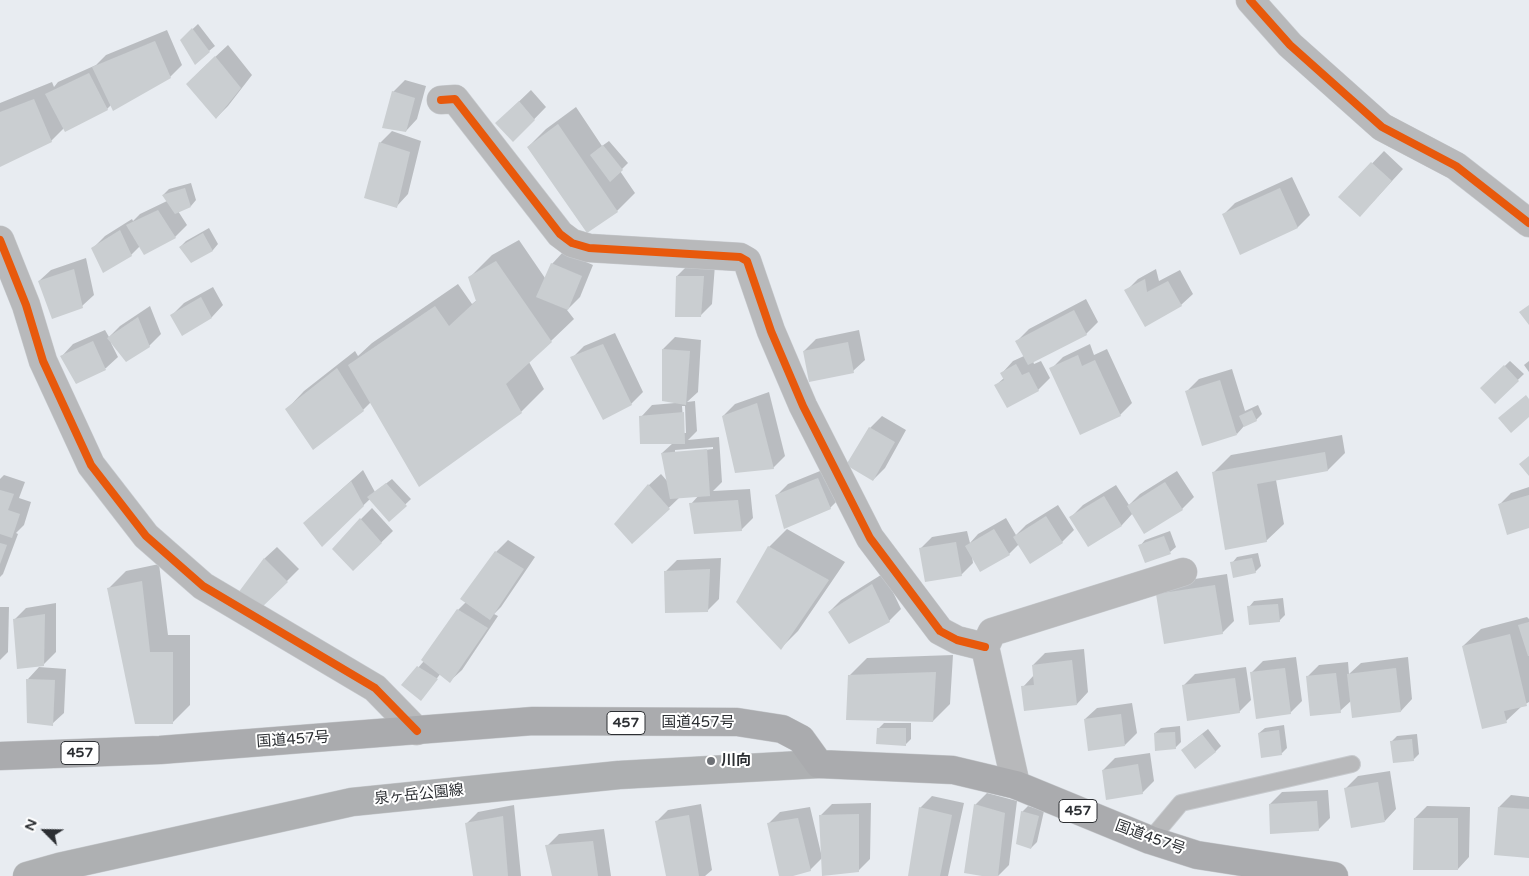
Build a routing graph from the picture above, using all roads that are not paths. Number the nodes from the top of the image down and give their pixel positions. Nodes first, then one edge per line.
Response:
1 (1250, 0) edge
2 (441, 100) dead end
3 (1529, 222) edge
4 (0, 240) edge
5 (1183, 572) dead end
6 (985, 647) junction
7 (417, 731) junction
8 (0, 756) edge
9 (819, 764) junction
10 (1352, 764) dead end
11 (1016, 785) junction
12 (1150, 840) junction
13 (27, 876) edge
14 (1334, 876) edge

1 - 3 street
2 - 6 street
4 - 7 street
5 - 6 street
6 - 11 street
7 - 8 highway, 国道457号 / 457
7 - 9 highway, 国道457号 / 457
9 - 11 highway, 国道457号 / 457
9 - 13 main road, 泉ヶ岳公園線
10 - 12 lane
11 - 12 highway, 国道457号 / 457
12 - 14 highway, 国道457号 / 457

